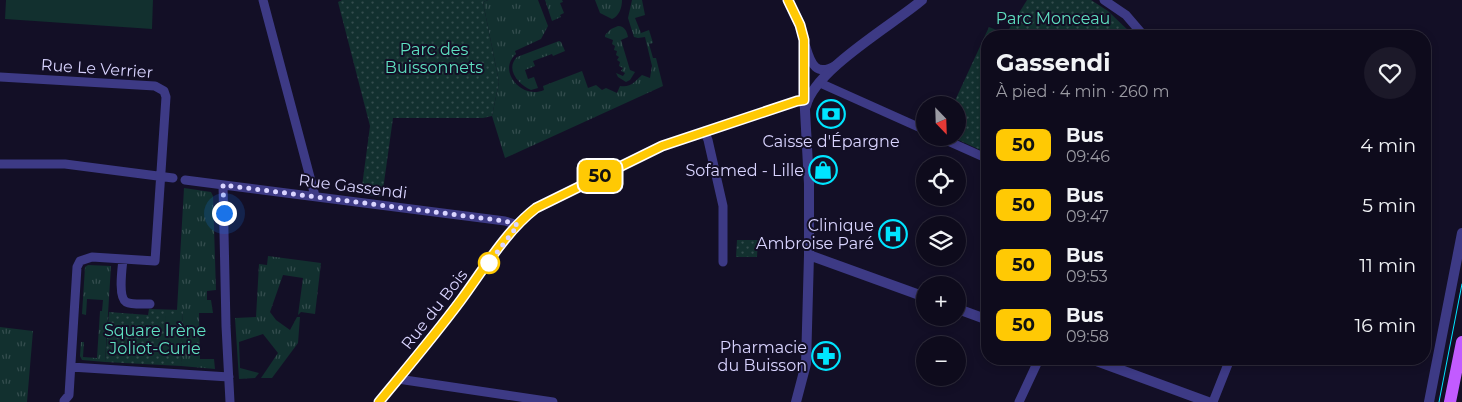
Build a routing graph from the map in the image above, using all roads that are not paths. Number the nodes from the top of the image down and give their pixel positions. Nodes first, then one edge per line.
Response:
1 (263, 0) edge
2 (788, 0) edge
3 (922, 0) edge
4 (1104, 0) edge
5 (1139, 30) edge
6 (805, 45) junction
7 (842, 60) junction
8 (0, 77) edge
9 (820, 83) junction
10 (806, 103) junction
11 (916, 126) edge
12 (704, 131) junction
13 (960, 146) edge
14 (981, 155) edge
15 (0, 164) edge
16 (161, 176) junction
17 (173, 178) dead end
18 (185, 180) dead end
19 (223, 185) junction
20 (315, 196) junction
21 (518, 225) junction
22 (1462, 233) edge
23 (809, 254) junction
24 (123, 259) junction
25 (723, 262) dead end
26 (916, 294) edge
27 (150, 304) dead end
28 (966, 312) edge
29 (981, 317) edge
30 (1462, 342) edge
31 (1036, 365) edge
32 (1107, 365) edge
33 (1228, 365) edge
34 (71, 367) junction
35 (229, 377) junction
36 (1462, 377) edge
37 (398, 379) junction
38 (64, 401) edge
39 (230, 402) edge
40 (379, 402) edge
41 (553, 402) edge
42 (796, 402) edge
43 (1019, 402) edge
44 (1208, 402) edge
45 (1213, 402) edge
46 (1429, 402) edge
47 (1450, 402) edge
48 (1457, 402) edge

1 - 20 street
2 - 6 street
3 - 7 street
4 - 5 street
6 - 7 street
6 - 10 street
7 - 9 street
8 - 16 street, Rue Le Verrier
9 - 10 street
9 - 11 street
10 - 12 street, Rue du Bois
10 - 23 street
12 - 21 street, Rue du Bois
12 - 25 street
13 - 14 street
15 - 16 street
16 - 17 street
16 - 24 street
18 - 19 street, Rue Gassendi
19 - 20 street, Rue Gassendi
19 - 35 street
20 - 21 street, Rue Gassendi
21 - 37 street, Rue du Bois
22 - 46 street
23 - 26 street
23 - 42 street
24 - 27 street
24 - 34 street
28 - 29 street
30 - 47 main road
31 - 43 street
32 - 44 street
33 - 45 street
34 - 35 street
34 - 38 street
35 - 39 street
36 - 48 main road
37 - 40 street, Rue du Bois
37 - 41 street

